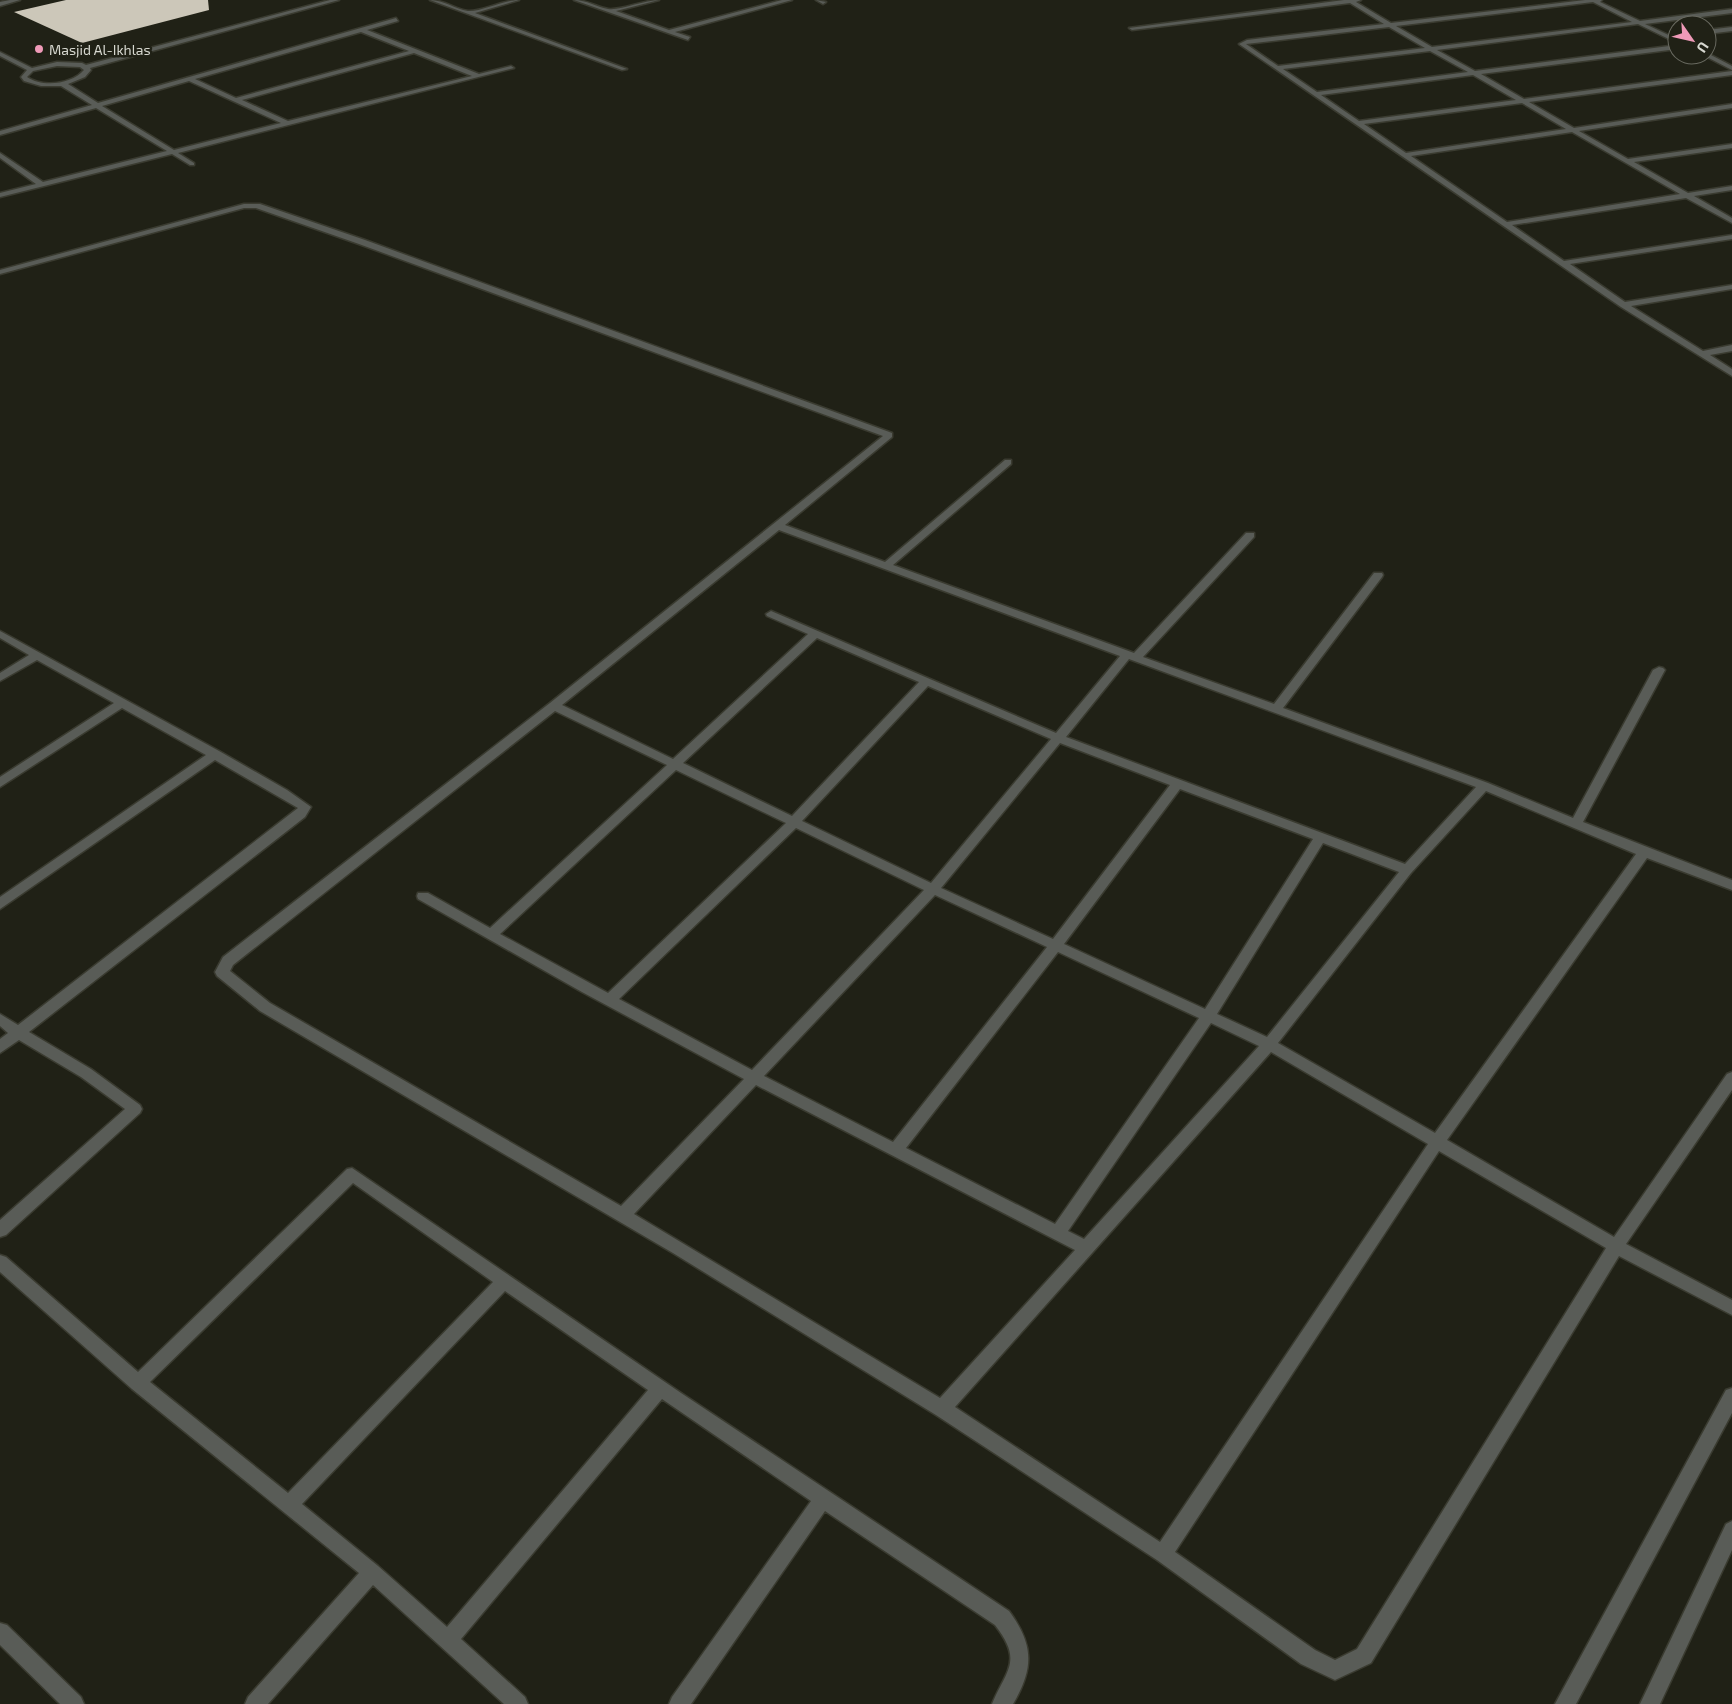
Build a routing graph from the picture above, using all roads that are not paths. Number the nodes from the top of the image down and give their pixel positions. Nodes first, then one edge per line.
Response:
1 (17, 0) edge
2 (336, 0) edge
3 (433, 0) edge
4 (516, 0) edge
5 (577, 0) edge
6 (656, 0) edge
7 (789, 0) edge
8 (1361, 0) edge
9 (1592, 0) edge
10 (1599, 0) edge
11 (1351, 1) edge
12 (0, 4) edge
13 (610, 11) junction
14 (1732, 11) edge
15 (469, 14) junction
16 (396, 20) dead end
17 (1638, 22) junction
18 (1389, 25) junction
19 (1132, 28) dead end
20 (1732, 29) edge
21 (361, 30) junction
22 (670, 31) junction
23 (1717, 31) edge
24 (1667, 36) edge
25 (688, 38) dead end
26 (1429, 48) junction
27 (1667, 48) edge
28 (415, 51) junction
29 (0, 54) edge
30 (1717, 60) edge
31 (86, 67) junction
32 (511, 68) dead end
33 (1276, 68) junction
34 (1732, 68) edge
35 (624, 69) dead end
36 (31, 70) junction
37 (1732, 73) edge
38 (1474, 74) junction
39 (478, 76) junction
40 (190, 80) junction
41 (61, 83) junction
42 (1316, 94) junction
43 (236, 100) junction
44 (1521, 101) junction
45 (97, 106) junction
46 (1732, 106) edge
47 (1359, 123) junction
48 (288, 124) junction
49 (1574, 130) junction
50 (0, 133) edge
51 (1732, 146) edge
52 (173, 152) junction
53 (0, 155) edge
54 (1405, 155) junction
55 (1626, 161) junction
56 (192, 164) dead end
57 (42, 185) junction
58 (1732, 188) edge
59 (0, 195) edge
60 (1686, 195) junction
61 (1732, 221) edge
62 (1506, 224) junction
63 (1732, 236) edge
64 (1564, 263) junction
65 (0, 272) edge
66 (1732, 287) edge
67 (1624, 305) junction
68 (1732, 348) edge
69 (1703, 354) junction
70 (1732, 373) edge
71 (1008, 462) dead end
72 (778, 526) junction
73 (1250, 535) dead end
74 (887, 565) junction
75 (1378, 575) dead end
76 (771, 614) dead end
77 (816, 633) junction
78 (0, 634) edge
79 (37, 655) junction
80 (1132, 656) junction
81 (1659, 670) dead end
82 (0, 678) edge
83 (927, 681) junction
84 (123, 702) junction
85 (554, 706) junction
86 (1276, 709) junction
87 (1058, 738) junction
88 (214, 754) junction
89 (676, 765) junction
90 (0, 783) edge
91 (1178, 783) junction
92 (1484, 786) junction
93 (794, 822) junction
94 (1576, 824) junction
95 (1321, 837) junction
96 (1644, 852) junction
97 (1407, 870) junction
98 (1732, 885) edge
99 (933, 888) junction
100 (423, 896) dead end
101 (0, 904) edge
102 (491, 935) junction
103 (1056, 946) junction
104 (610, 1000) junction
105 (1208, 1016) junction
106 (0, 1020) edge
107 (19, 1033) junction
108 (1269, 1044) junction
109 (0, 1047) edge
110 (754, 1078) junction
111 (1732, 1078) edge
112 (1437, 1142) junction
113 (896, 1150) junction
114 (623, 1215) junction
115 (0, 1230) edge
116 (1058, 1233) junction
117 (1616, 1246) junction
118 (1087, 1248) junction
119 (0, 1262) edge
120 (503, 1282) junction
121 (1732, 1308) edge
122 (138, 1383) junction
123 (661, 1388) junction
124 (1732, 1396) edge
125 (942, 1409) junction
126 (823, 1499) junction
127 (289, 1505) junction
128 (1732, 1530) edge
129 (1163, 1554) junction
130 (372, 1572) junction
131 (0, 1632) edge
132 (448, 1640) junction
133 (74, 1704) edge
134 (255, 1704) edge
135 (518, 1704) edge
136 (680, 1704) edge
137 (1002, 1704) edge
138 (1565, 1704) edge
139 (1650, 1704) edge

1 - 12 street
2 - 31 street
3 - 15 street
4 - 15 street
5 - 13 street
6 - 13 street
7 - 22 street
8 - 11 street
9 - 10 street
9 - 17 street
9 - 18 street
11 - 18 street
11 - 19 street
13 - 22 street
14 - 17 street
15 - 35 street
16 - 21 street
17 - 24 street
17 - 26 street
18 - 26 street
18 - 33 street
20 - 23 street
21 - 28 street
21 - 40 street
22 - 25 street
26 - 33 street
26 - 38 street
27 - 38 street
28 - 39 street
28 - 43 street
29 - 36 street
30 - 34 street
31 - 36 street
31 - 41 street
32 - 39 street
33 - 42 street
36 - 41 street
37 - 44 street
38 - 42 street
38 - 44 street
39 - 48 street
40 - 43 street
40 - 45 street
41 - 45 street
42 - 47 street
43 - 48 street
44 - 47 street
44 - 49 street
45 - 50 street
45 - 52 street
46 - 49 street
47 - 54 street
48 - 52 street
49 - 54 street
49 - 55 street
51 - 55 street
52 - 56 street
52 - 57 street
53 - 57 street
54 - 62 street
55 - 60 street
57 - 59 street
58 - 60 street
60 - 61 street
60 - 62 street
62 - 64 street
63 - 64 street
64 - 67 street
65 - 72 street
66 - 67 street
67 - 69 street
68 - 69 street
69 - 70 street
71 - 74 street
72 - 74 street
72 - 85 street
73 - 80 street
74 - 80 street
75 - 86 street
76 - 77 street
77 - 83 street
77 - 89 street
78 - 79 street
79 - 82 street
79 - 84 street
80 - 86 street
80 - 87 street
81 - 94 street
83 - 87 street
83 - 93 street
84 - 88 street
84 - 90 street
85 - 89 street
85 - 114 street
86 - 92 street
87 - 91 street
87 - 99 street
88 - 101 street
88 - 107 street
89 - 93 street
89 - 102 street
91 - 95 street
91 - 103 street
92 - 94 street
92 - 97 street
93 - 99 street
93 - 104 street
94 - 96 street
95 - 97 street
95 - 105 street
96 - 98 street
96 - 112 street
97 - 108 street
99 - 103 street
99 - 110 street
100 - 102 street
102 - 104 street
103 - 105 street
103 - 113 street
104 - 110 street
105 - 108 street
105 - 116 street
106 - 107 street
107 - 109 street
107 - 115 street
108 - 112 street
108 - 118 street
110 - 113 street
110 - 114 street
111 - 117 street
112 - 117 street
112 - 129 street
113 - 116 street
114 - 125 street
116 - 118 street
117 - 121 street
117 - 129 street
118 - 125 street
119 - 122 street
120 - 122 street
120 - 123 street
120 - 127 street
122 - 127 street
123 - 126 street
123 - 132 street
124 - 138 street
125 - 129 street
126 - 136 street
126 - 137 street
127 - 130 street
128 - 139 street
130 - 132 street
130 - 134 street
131 - 133 street
132 - 135 street

